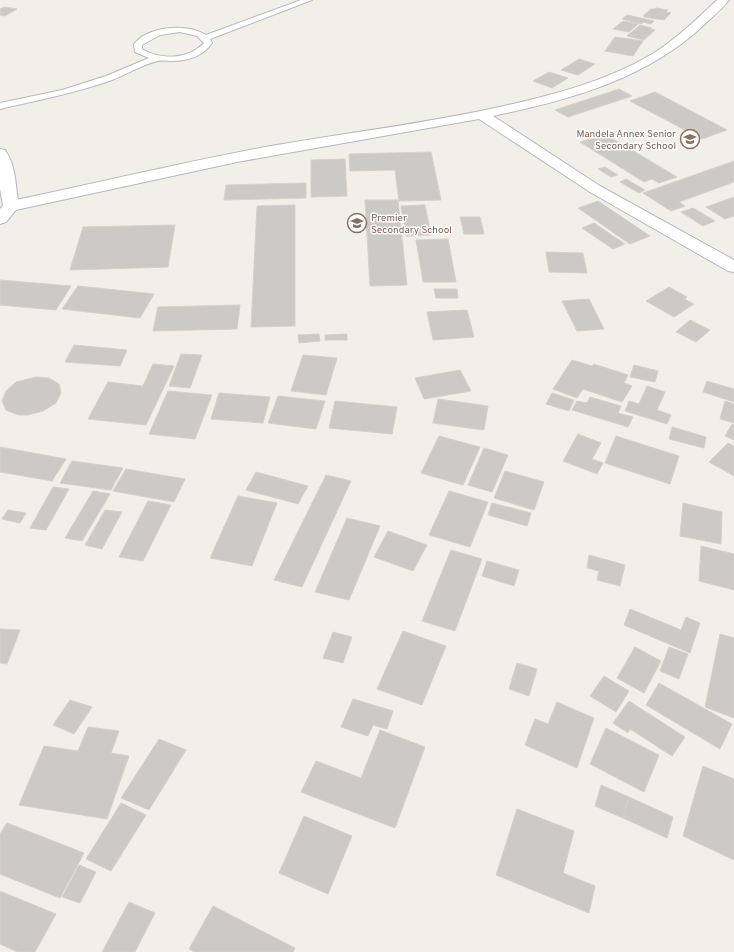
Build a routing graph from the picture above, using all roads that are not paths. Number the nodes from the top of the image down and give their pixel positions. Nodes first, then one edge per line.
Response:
1 (308, 0) edge
2 (723, 0) edge
3 (206, 38) junction
4 (157, 58) junction
5 (0, 106) edge
6 (482, 115) junction
7 (0, 153) edge
8 (11, 206) junction
9 (0, 219) edge
10 (734, 267) edge

1 - 3 lane
2 - 6 street
3 - 4 lane
3 - 4 lane
4 - 5 lane
6 - 8 street
6 - 10 street
7 - 8 street
8 - 9 street

